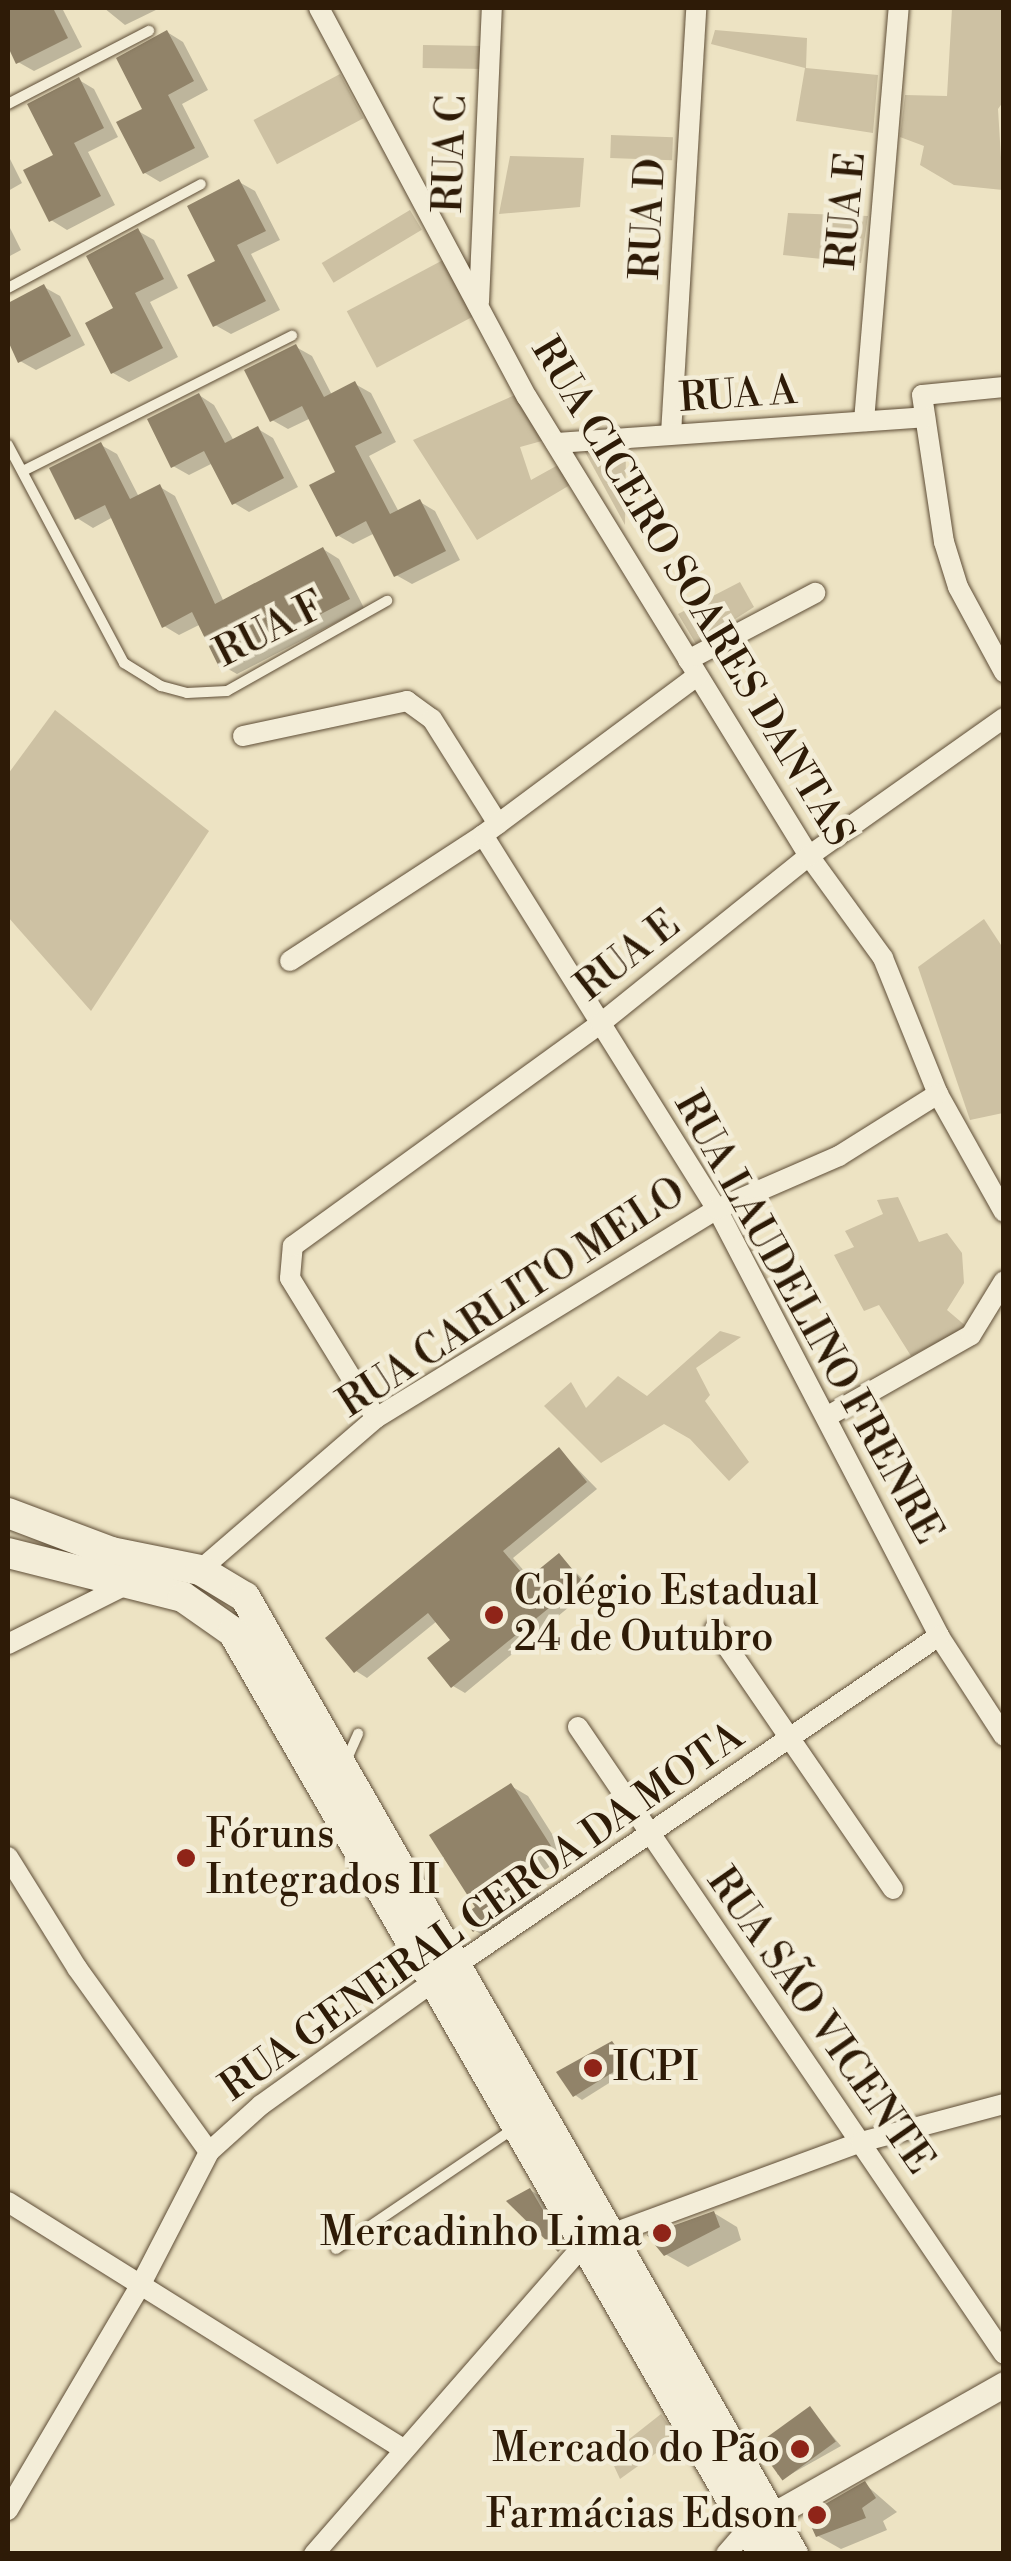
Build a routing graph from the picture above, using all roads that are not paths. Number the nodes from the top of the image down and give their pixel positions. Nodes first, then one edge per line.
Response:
1 (319, 8) edge
2 (492, 8) edge
3 (696, 8) edge
4 (899, 8) edge
5 (149, 31) dead end
6 (8, 104) edge
7 (201, 184) dead end
8 (8, 288) edge
9 (479, 304) junction
10 (292, 336) dead end
11 (1004, 388) edge
12 (924, 406) junction
13 (864, 421) junction
14 (672, 434) junction
15 (556, 443) junction
16 (8, 445) edge
17 (25, 470) junction
18 (815, 593) dead end
19 (388, 601) dead end
20 (1004, 622) edge
21 (983, 630) junction
22 (693, 668) junction
23 (1004, 672) edge
24 (1004, 718) edge
25 (243, 736) dead end
26 (490, 830) junction
27 (809, 856) junction
28 (290, 961) dead end
29 (601, 1023) junction
30 (938, 1094) junction
31 (717, 1209) junction
32 (1004, 1212) edge
33 (1004, 1281) edge
34 (828, 1416) junction
35 (376, 1418) junction
36 (8, 1513) edge
37 (8, 1553) edge
38 (200, 1570) junction
39 (126, 1585) junction
40 (715, 1629) dead end
41 (939, 1636) junction
42 (8, 1644) edge
43 (578, 1728) dead end
44 (358, 1734) dead end
45 (1004, 1736) edge
46 (786, 1741) junction
47 (344, 1766) junction
48 (650, 1837) junction
49 (8, 1856) edge
50 (893, 1889) dead end
51 (444, 1974) junction
52 (1004, 2104) edge
53 (517, 2126) junction
54 (861, 2142) junction
55 (209, 2152) junction
56 (8, 2202) edge
57 (596, 2237) junction
58 (336, 2248) dead end
59 (141, 2284) junction
60 (1004, 2354) edge
61 (1004, 2384) edge
62 (404, 2448) junction
63 (8, 2510) edge
64 (761, 2533) edge
65 (314, 2554) edge
66 (726, 2554) edge
67 (792, 2554) edge

1 - 9 street, RUA CICERO SOARES DANTAS
2 - 9 street, RUA C
3 - 14 street, RUA D
4 - 13 street, RUA E
5 - 6 lane
7 - 8 lane
9 - 15 street, RUA CICERO SOARES DANTAS
10 - 17 lane
11 - 12 street, RUA A
12 - 13 street, RUA A
12 - 21 street
13 - 14 street, RUA A
14 - 15 street, RUA A
15 - 22 street, RUA CICERO SOARES DANTAS
16 - 17 lane
17 - 19 lane, RUA F
18 - 22 street
20 - 21 street
21 - 23 street
22 - 26 street
22 - 27 street, RUA CICERO SOARES DANTAS
24 - 27 street, RUA E
25 - 26 street, RUA LAUDELINO FRENRE
26 - 28 street
26 - 29 street, RUA LAUDELINO FRENRE
27 - 29 street, RUA E
27 - 30 street, RUA CICERO SOARES DANTAS
29 - 31 street, RUA LAUDELINO FRENRE
29 - 35 street, RUA E
30 - 31 street, RUA CARLITO MELO
30 - 32 street, RUA CICERO SOARES DANTAS
31 - 34 street, RUA LAUDELINO FRENRE
31 - 35 street, RUA CARLITO MELO
33 - 34 street
34 - 41 street, RUA LAUDELINO FRENRE
35 - 38 street, RUA CARLITO MELO
36 - 38 main road
37 - 39 main road
38 - 47 main road
39 - 42 street
39 - 51 main road
40 - 46 street
41 - 45 street, RUA LAUDELINO FRENRE
41 - 46 street, RUA GENERAL CEROA DA MOTA
43 - 48 street, RUA SÃO VICENTE
44 - 47 lane
46 - 48 street, RUA GENERAL CEROA DA MOTA
46 - 50 street
47 - 51 main road
48 - 51 street, RUA GENERAL CEROA DA MOTA
48 - 54 street, RUA SÃO VICENTE
49 - 55 street
51 - 53 main road
51 - 55 street, RUA GENERAL CEROA DA MOTA
51 - 57 main road
52 - 54 street
53 - 57 main road
53 - 58 lane
54 - 57 street
54 - 60 street, RUA SÃO VICENTE
55 - 59 street, RUA GENERAL CEROA DA MOTA
56 - 59 street
57 - 62 street
57 - 64 main road
59 - 62 street
59 - 63 street, RUA GENERAL CEROA DA MOTA
61 - 64 street
62 - 65 street
64 - 66 street
64 - 67 main road

